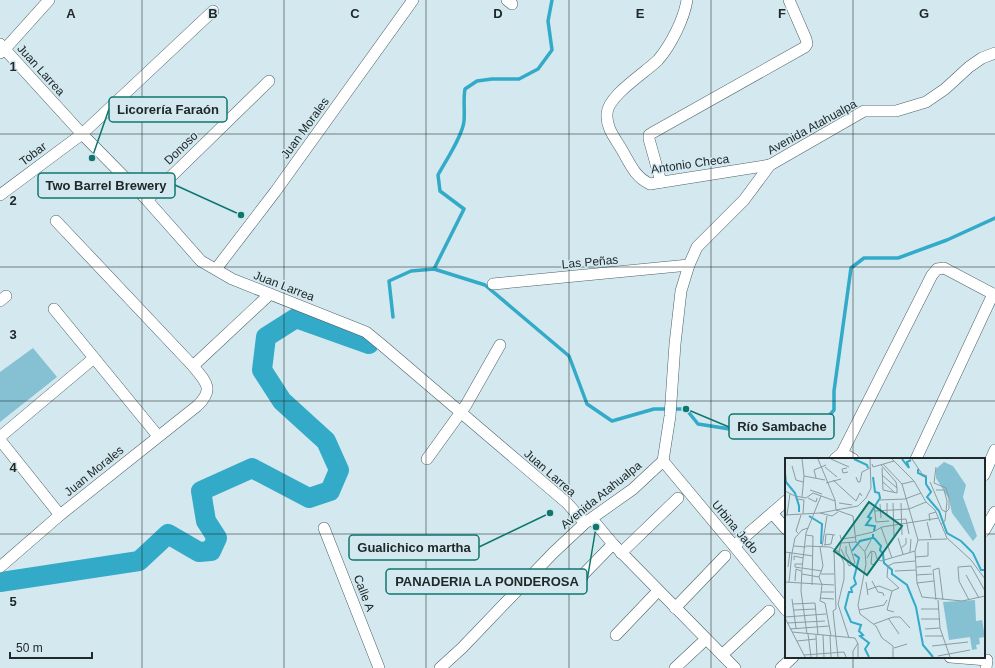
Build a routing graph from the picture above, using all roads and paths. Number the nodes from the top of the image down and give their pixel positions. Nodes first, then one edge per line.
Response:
1 (49, 0) edge
2 (413, 0) edge
3 (687, 0) edge
4 (789, 0) edge
5 (214, 11) dead end
6 (2, 49) edge
7 (995, 53) edge
8 (269, 81) dead end
9 (82, 134) junction
10 (770, 165) junction
11 (661, 182) junction
12 (2, 190) edge
13 (147, 200) junction
14 (56, 221) dead end
15 (689, 265) junction
16 (216, 269) junction
17 (493, 284) dead end
18 (270, 294) junction
19 (994, 295) edge
20 (54, 309) dead end
21 (500, 345) dead end
22 (94, 358) junction
23 (193, 366) junction
24 (461, 413) junction
25 (158, 436) junction
26 (0, 439) edge
27 (995, 450) edge
28 (838, 456) edge
29 (848, 458) edge
30 (916, 458) edge
31 (427, 459) dead end
32 (663, 461) junction
33 (985, 473) edge
34 (678, 498) dead end
35 (785, 502) edge
36 (995, 512) edge
37 (772, 513) junction
38 (60, 515) junction
39 (588, 521) junction
40 (324, 528) dead end
41 (785, 528) edge
42 (985, 529) edge
43 (613, 544) junction
44 (734, 546) junction
45 (622, 553) junction
46 (725, 556) dead end
47 (0, 567) edge
48 (570, 588) dead end
49 (658, 591) junction
50 (675, 608) junction
51 (785, 609) edge
52 (769, 611) dead end
53 (616, 634) dead end
54 (706, 639) junction
55 (722, 655) junction
56 (792, 658) edge
57 (960, 658) edge
58 (989, 661) edge
59 (379, 668) edge
60 (440, 668) edge
61 (675, 668) edge
62 (735, 668) edge
63 (781, 668) edge

1 - 6 street
2 - 16 street, Juan Morales
3 - 11 street, Antonio Checa
4 - 11 street
5 - 9 street, Tobar
6 - 9 street, Juan Larrea
7 - 10 street, Avenida Atahualpa
8 - 13 street, Donoso
9 - 12 street, Tobar
9 - 13 street, Juan Larrea
10 - 11 street, Antonio Checa
10 - 15 street, Avenida Atahualpa
13 - 16 street, Juan Larrea
14 - 23 street
15 - 17 street, Las Peñas
15 - 32 street, Avenida Atahualpa
16 - 18 street, Juan Larrea
18 - 23 street
18 - 24 street, Juan Larrea
19 - 28 street
19 - 30 street
20 - 22 street
21 - 24 street
22 - 25 street
22 - 26 street
23 - 25 street, Juan Morales
24 - 31 street
24 - 39 street, Juan Larrea
25 - 38 street, Juan Morales
26 - 38 street
27 - 33 street
28 - 29 street
32 - 39 street, Avenida Atahualpa
32 - 44 street, Urbina Jado
34 - 45 street
35 - 37 street
36 - 42 street
37 - 41 street
37 - 44 street
38 - 47 street, Juan Morales
39 - 43 street, Juan Larrea
39 - 60 street, Avenida Atahualpa
40 - 59 street, Calle A
43 - 45 street, Juan Larrea
43 - 48 street
44 - 51 street, Urbina Jado
45 - 49 street, Juan Larrea
46 - 50 street
49 - 50 street, Juan Larrea
49 - 53 street
50 - 54 street, Juan Larrea
52 - 55 street
54 - 55 street, Juan Larrea
54 - 61 street
55 - 62 street, Juan Larrea
56 - 63 street
57 - 58 street

